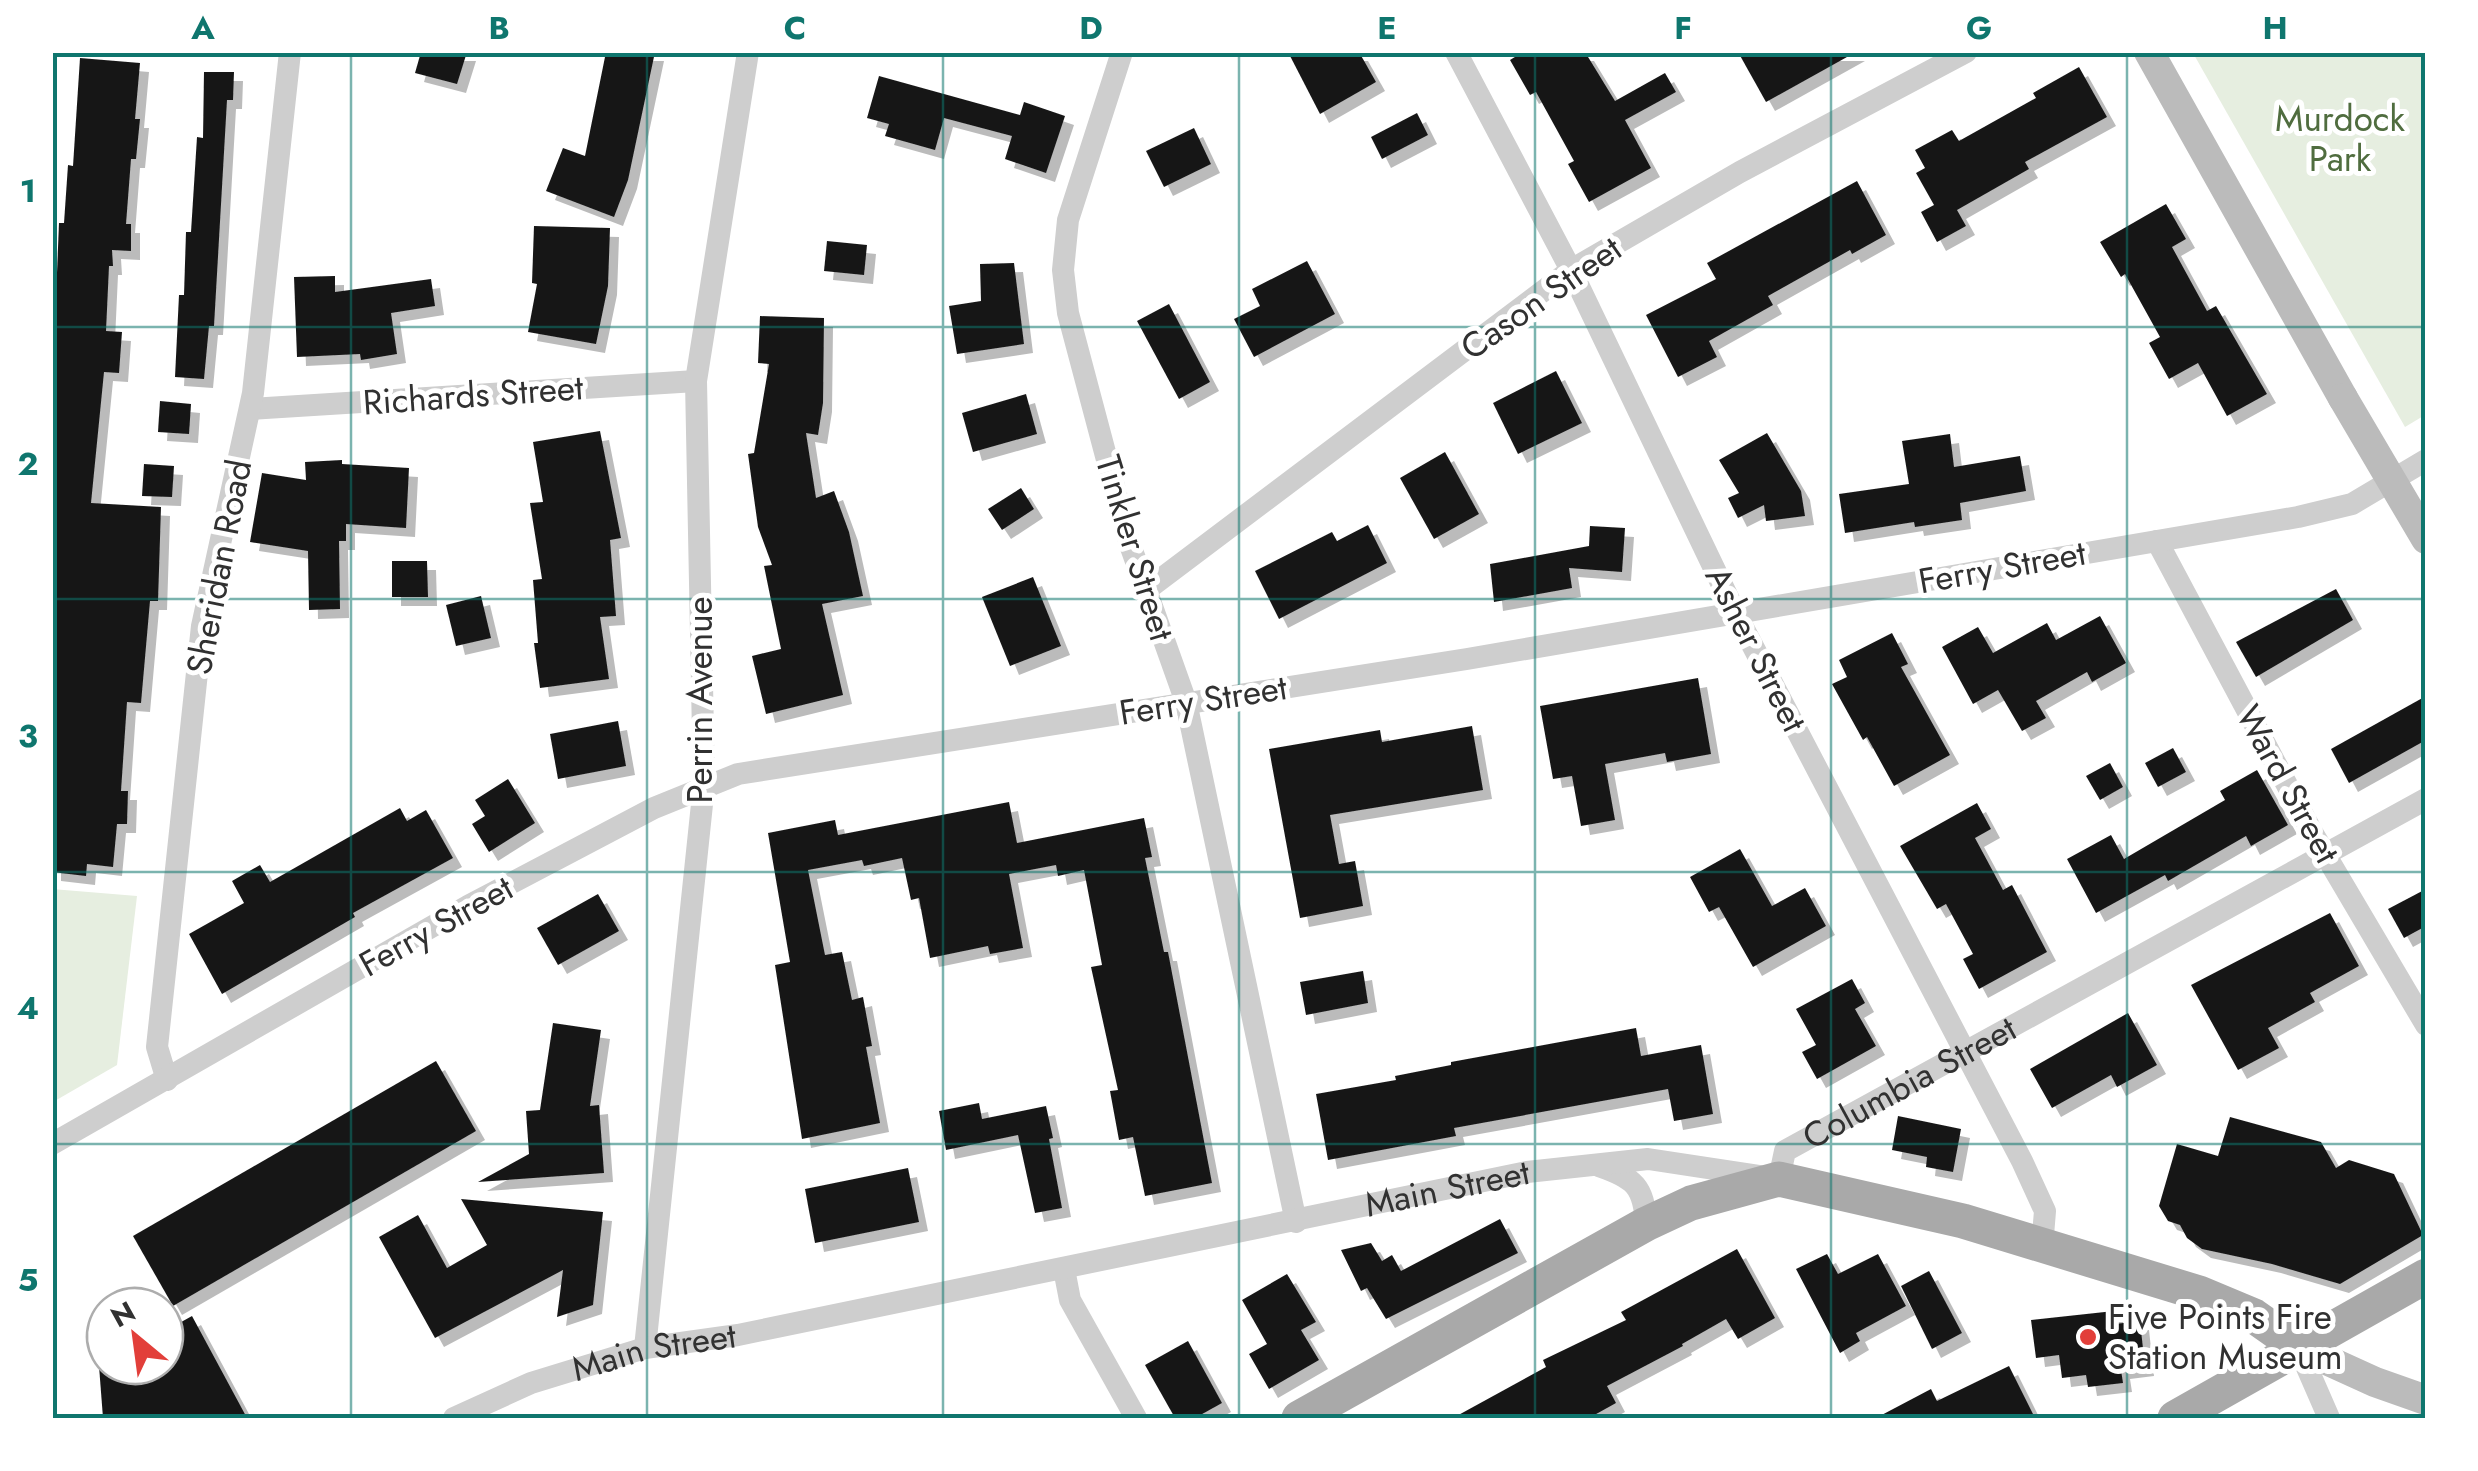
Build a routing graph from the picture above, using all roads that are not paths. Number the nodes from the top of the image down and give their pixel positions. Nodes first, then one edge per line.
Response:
1 (290, 52) edge
2 (748, 52) edge
3 (1122, 52) edge
4 (1456, 52) edge
5 (1966, 52) edge
6 (2149, 52) edge
7 (1571, 270) junction
8 (696, 381) junction
9 (250, 409) junction
10 (2426, 460) edge
11 (2426, 539) edge
12 (2157, 541) junction
13 (1145, 591) junction
14 (1735, 612) junction
15 (1186, 702) junction
16 (704, 785) junction
17 (2426, 799) edge
18 (2325, 852) junction
19 (2426, 1024) edge
20 (1966, 1052) junction
21 (167, 1080) junction
22 (52, 1144) edge
23 (1599, 1166) junction
24 (1779, 1179) junction
25 (1296, 1222) junction
26 (1646, 1224) junction
27 (2042, 1246) junction
28 (1064, 1268) junction
29 (2426, 1276) edge
30 (2298, 1346) junction
31 (646, 1348) junction
32 (2426, 1400) edge
33 (454, 1418) edge
34 (1136, 1418) edge
35 (1299, 1418) edge
36 (2175, 1418) edge
37 (2329, 1418) edge

1 - 9 street, Sheridan Road
2 - 8 street, Perrin Avenue
3 - 13 street, Tinkler Street
4 - 7 street, Asher Street
5 - 7 street, Cason Street
6 - 11 main road, bridge
7 - 13 street, Cason Street
7 - 14 street, Asher Street
8 - 9 street, Richards Street
8 - 16 street, Perrin Avenue
9 - 21 street, Sheridan Road
10 - 12 street, Ferry Street
12 - 14 street, Ferry Street
12 - 18 street, Ward Street
13 - 15 street, Tinkler Street
14 - 15 street, Ferry Street
14 - 20 street, Asher Street
15 - 16 street, Ferry Street
15 - 25 street, Tinkler Street
16 - 21 street, Ferry Street
16 - 31 street, Perrin Avenue
17 - 18 street, Columbia Street
18 - 19 street, Ward Street
18 - 20 street, Columbia Street
20 - 24 street, Columbia Street
20 - 27 street, Asher Street
21 - 22 street, Ferry Street
23 - 24 street, Main Street
23 - 25 street, Main Street
23 - 26 street
24 - 26 main road, Columbia Street
24 - 27 main road, Main Street
25 - 28 street, Main Street
26 - 35 main road, Columbia Street
27 - 30 main road, Main Street
28 - 31 street, Main Street
28 - 34 street
29 - 30 main road
30 - 32 main road, Main Street
30 - 36 main road
30 - 37 street
31 - 33 street, Main Street

